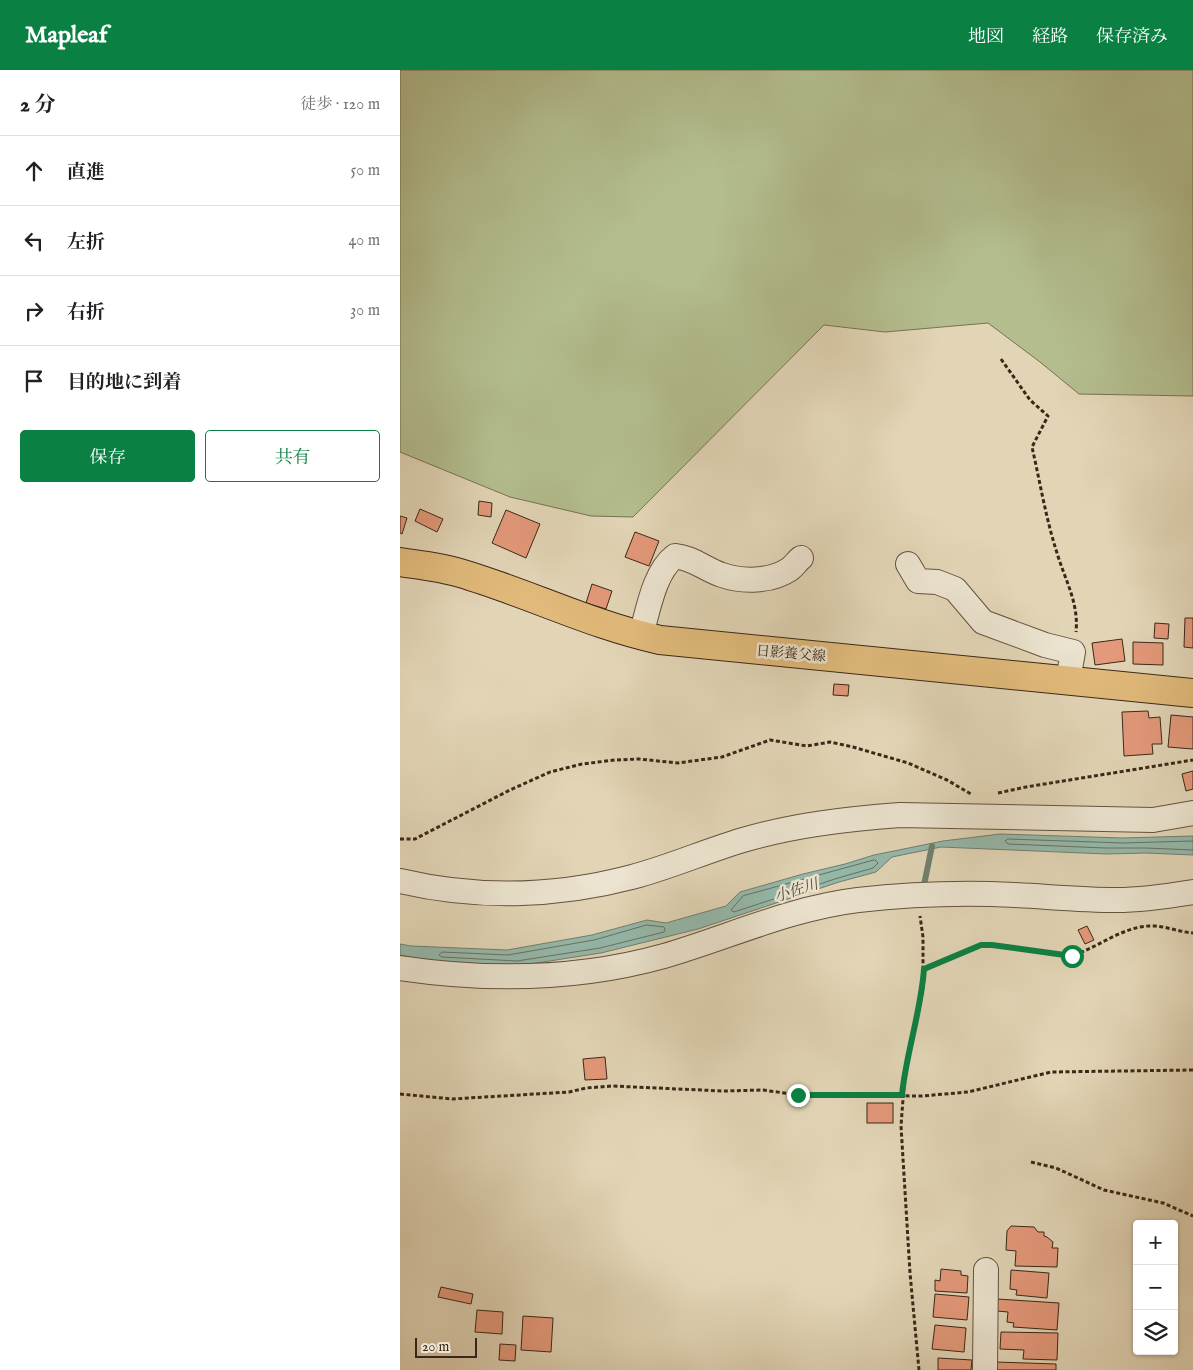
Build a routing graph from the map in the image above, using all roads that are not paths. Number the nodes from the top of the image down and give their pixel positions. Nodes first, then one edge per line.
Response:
1 (800, 558) dead end
2 (400, 562) edge
3 (908, 564) dead end
4 (641, 635) junction
5 (1068, 680) junction
6 (1193, 693) edge
7 (1193, 812) edge
8 (400, 880) edge
9 (1193, 892) edge
10 (400, 968) edge
11 (986, 1270) dead end
12 (985, 1370) edge

1 - 4 street
2 - 4 main road, 日影養父線
3 - 5 street
4 - 5 main road, 日影養父線
5 - 6 main road, 日影養父線
7 - 8 street
9 - 10 street
11 - 12 street

